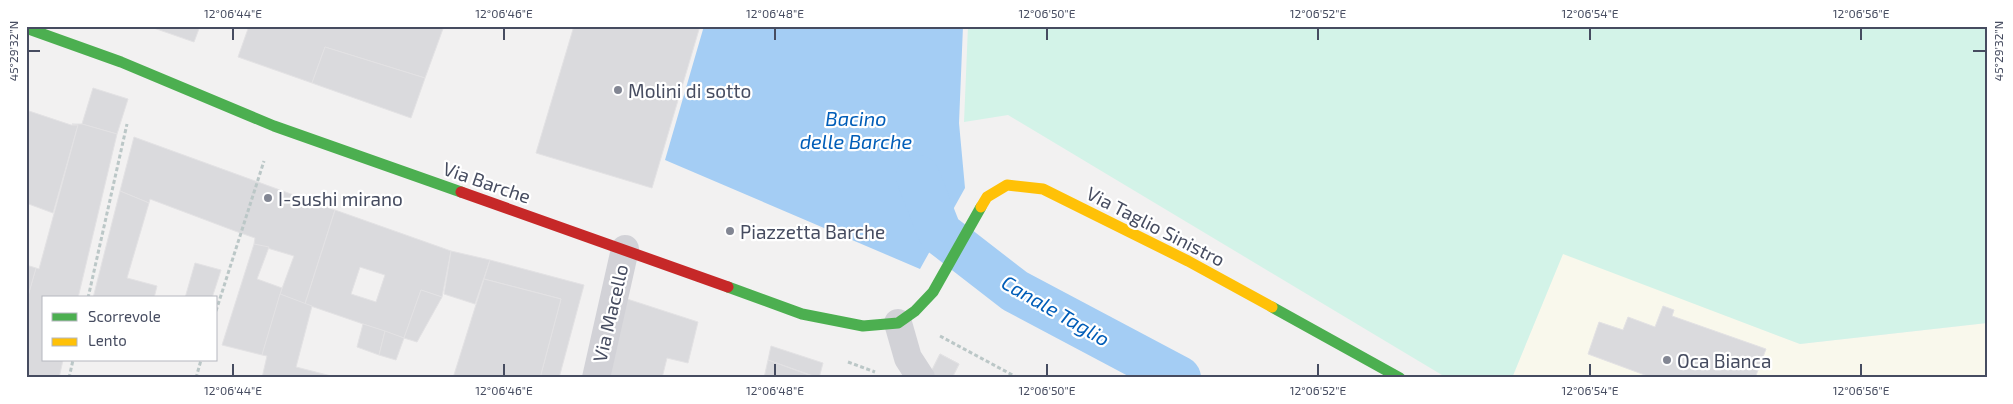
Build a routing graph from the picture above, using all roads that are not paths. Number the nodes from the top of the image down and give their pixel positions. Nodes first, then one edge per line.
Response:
1 (26, 28) edge
2 (625, 249) junction
3 (898, 323) junction
4 (596, 378) edge
5 (921, 378) edge
6 (1400, 378) edge

1 - 2 street, Via Barche
2 - 3 street, Via Barche
2 - 4 street, Via Macello
3 - 5 street
3 - 6 street, Via Taglio Sinistro

